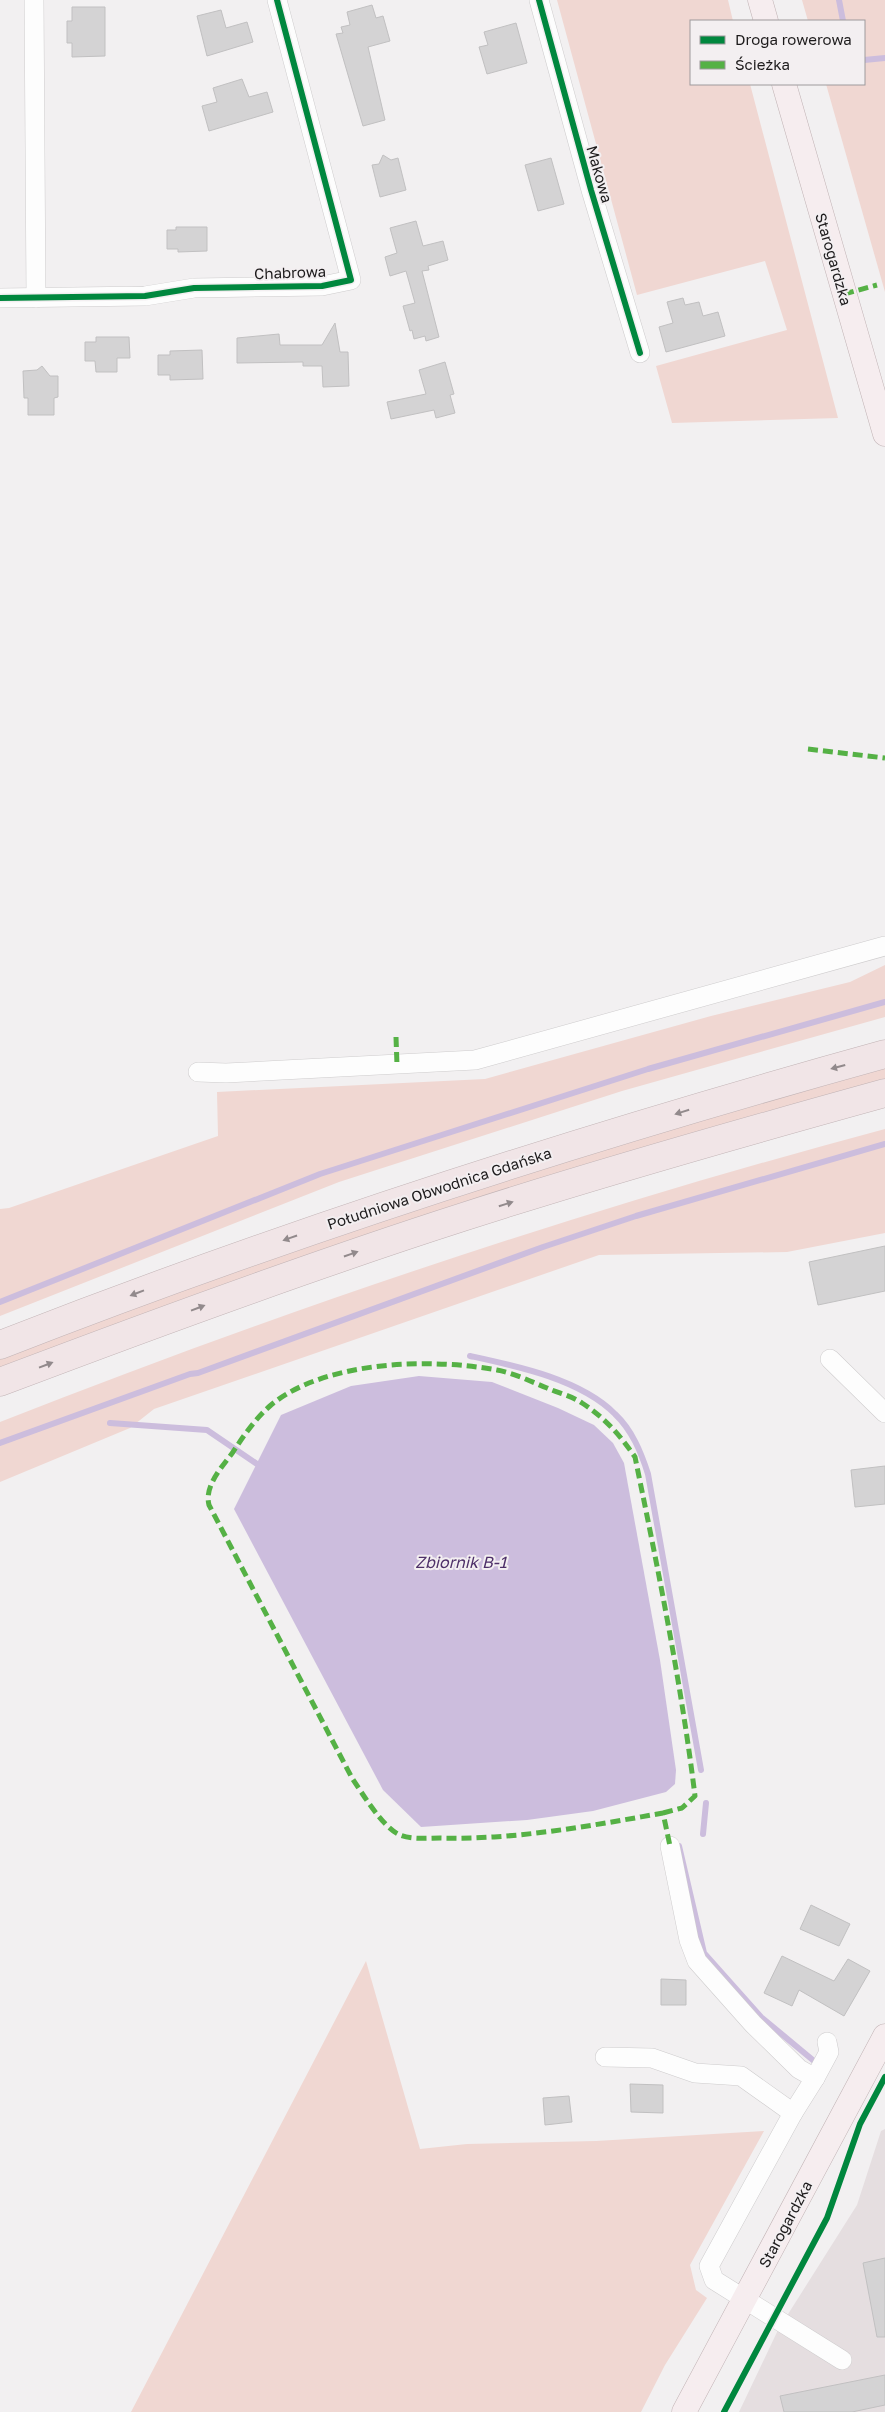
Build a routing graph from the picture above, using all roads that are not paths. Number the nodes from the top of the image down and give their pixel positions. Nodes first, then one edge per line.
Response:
1 (34, 0) edge
2 (277, 0) edge
3 (539, 0) edge
4 (760, 0) edge
5 (766, 20) edge
6 (784, 85) edge
7 (0, 298) edge
8 (36, 298) junction
9 (640, 353) dead end
10 (885, 434) edge
11 (885, 946) edge
12 (885, 1054) edge
13 (198, 1072) dead end
14 (885, 1093) edge
15 (0, 1345) edge
16 (830, 1359) dead end
17 (0, 1382) edge
18 (885, 1413) edge
19 (670, 1846) dead end
20 (885, 2036) edge
21 (827, 2042) dead end
22 (605, 2057) dead end
23 (815, 2078) junction
24 (793, 2113) junction
25 (745, 2299) junction
26 (842, 2360) dead end
27 (684, 2412) edge

1 - 8 street
2 - 8 street, Chabrowa
3 - 9 street, Makowa
4 - 5 main road
6 - 10 main road, Starogardzka
7 - 8 street, Chabrowa
11 - 13 street
12 -> 15 highway, Południowa Obwodnica Gdańska
17 -> 14 highway
16 - 18 street
19 - 23 street
20 - 25 main road, Starogardzka
21 - 23 street
22 - 24 street
23 - 24 street
24 - 25 street
25 - 26 street
25 - 27 main road, Starogardzka

